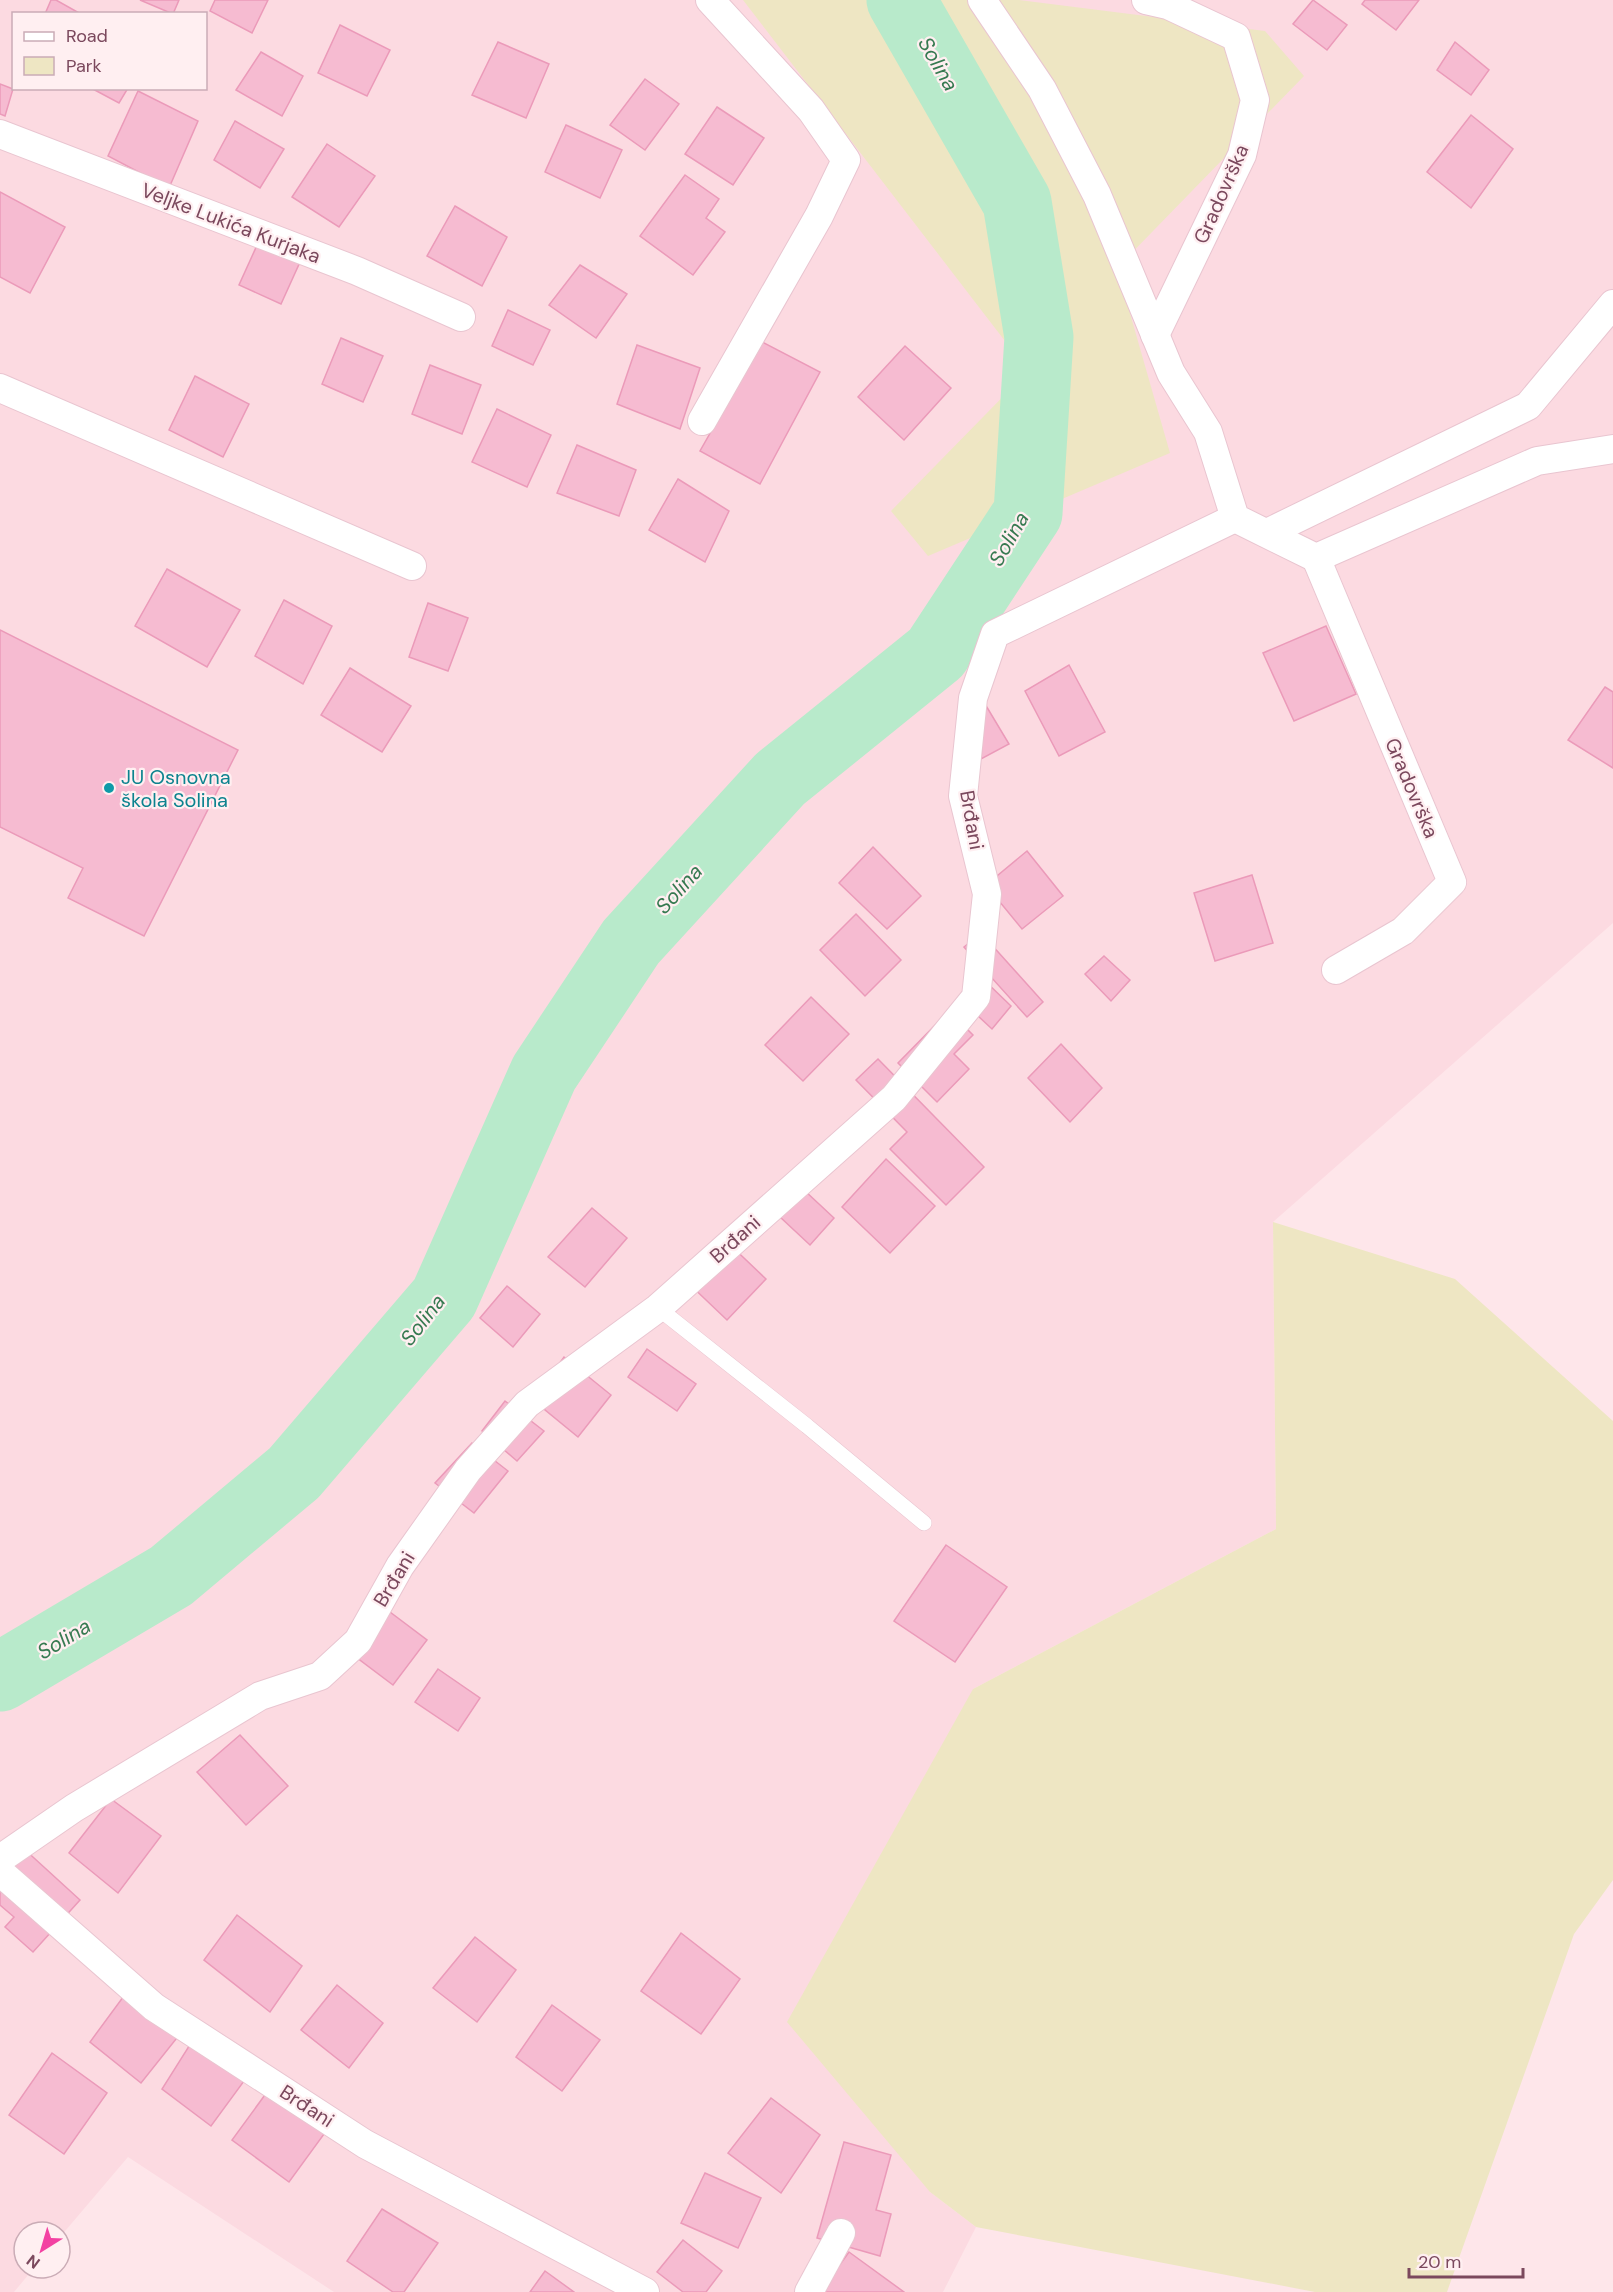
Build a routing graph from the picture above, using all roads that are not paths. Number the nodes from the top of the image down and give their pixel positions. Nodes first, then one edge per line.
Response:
1 (710, 0) edge
2 (982, 0) edge
3 (1146, 0) edge
4 (0, 134) edge
5 (1613, 304) edge
6 (461, 317) dead end
7 (1155, 335) junction
8 (0, 388) edge
9 (702, 421) dead end
10 (1613, 449) edge
11 (1235, 518) junction
12 (1268, 533) junction
13 (1316, 558) junction
14 (412, 566) dead end
15 (1336, 970) dead end
16 (658, 1308) junction
17 (924, 1523) dead end
18 (0, 1859) edge
19 (0, 1872) edge
20 (841, 2233) dead end
21 (645, 2292) edge
22 (809, 2292) edge

1 - 9 street
2 - 7 street
3 - 7 street, Gradovrška
4 - 6 street, Veljke Lukića Kurjaka
5 - 12 street
7 - 11 street
8 - 14 street
10 - 13 street
11 - 12 street
11 - 16 street, Brđani
12 - 13 street
13 - 15 street, Gradovrška
16 - 17 lane
16 - 18 street, Brđani
19 - 21 street, Brđani
20 - 22 street

